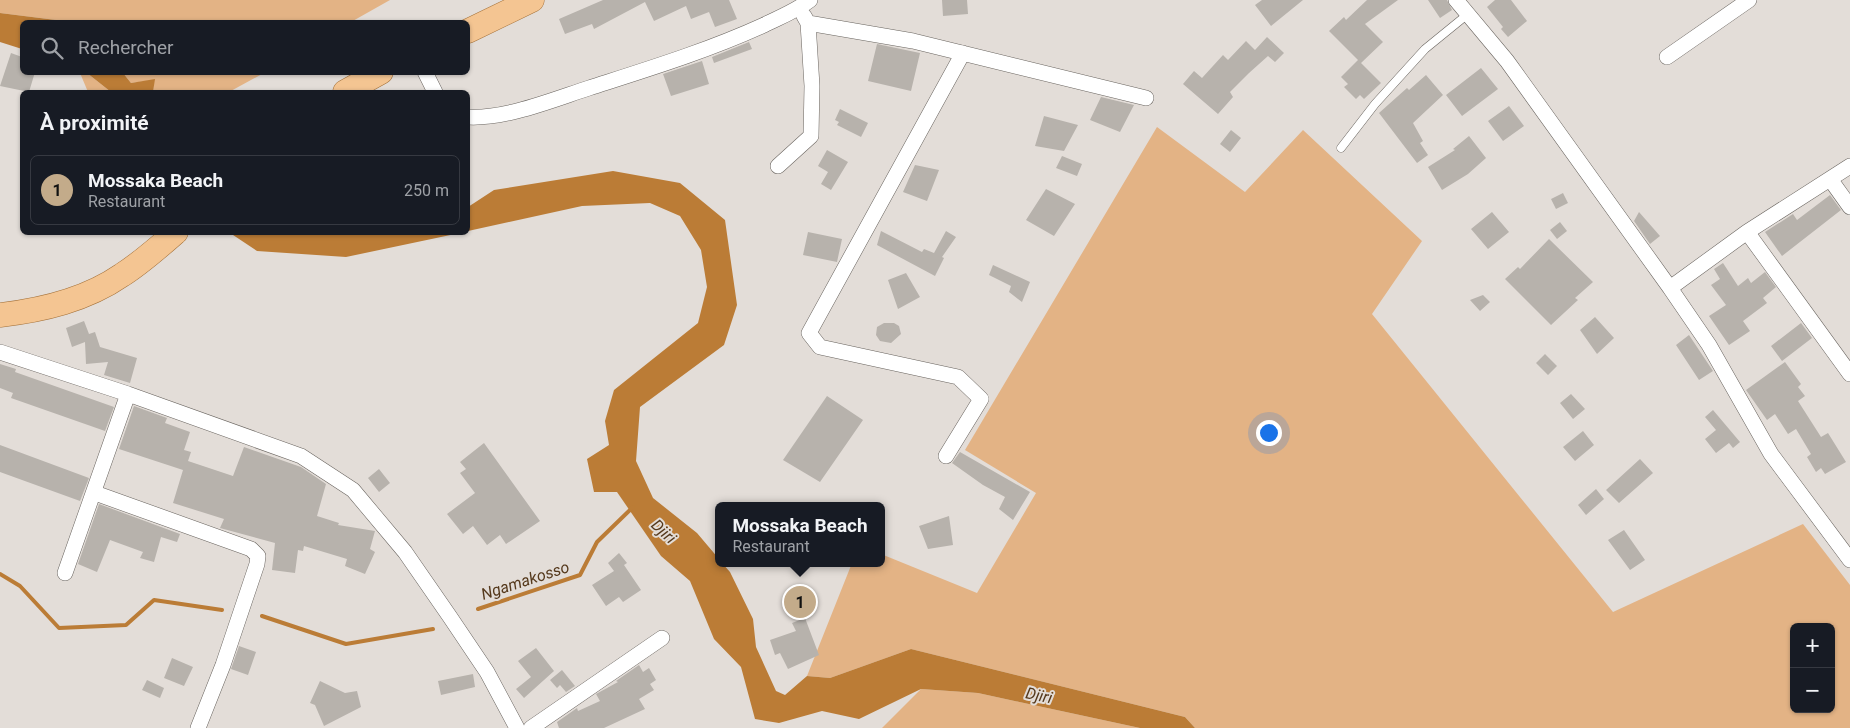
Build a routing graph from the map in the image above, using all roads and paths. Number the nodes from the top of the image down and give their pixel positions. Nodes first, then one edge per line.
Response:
1 (532, 0) edge
2 (1456, 0) edge
3 (1749, 0) edge
4 (801, 3) edge
5 (1468, 14) junction
6 (808, 23) junction
7 (470, 30) edge
8 (963, 53) junction
9 (1667, 57) dead end
10 (376, 75) edge
11 (427, 75) edge
12 (349, 90) edge
13 (435, 90) edge
14 (1146, 98) dead end
15 (470, 117) edge
16 (1341, 148) dead end
17 (778, 166) dead end
18 (1850, 166) edge
19 (1830, 179) junction
20 (1850, 207) edge
21 (1746, 232) junction
22 (172, 235) edge
23 (1670, 288) junction
24 (0, 315) edge
25 (0, 352) edge
26 (1850, 374) edge
27 (128, 394) junction
28 (946, 456) dead end
29 (95, 493) junction
30 (1850, 560) edge
31 (65, 573) dead end
32 (662, 638) dead end
33 (198, 728) edge
34 (517, 728) edge
35 (531, 728) edge

1 - 7 main road
2 - 5 street
3 - 9 street
4 - 6 street
4 - 15 street
5 - 16 lane
5 - 23 street
6 - 8 street
6 - 17 street
8 - 14 street
8 - 28 street
10 - 12 main road
11 - 13 street
18 - 19 street
19 - 20 street
19 - 21 street
21 - 23 street
21 - 26 street
22 - 24 main road
23 - 30 street
25 - 27 street
27 - 29 street
27 - 34 street
29 - 31 street
29 - 33 street
32 - 35 street

